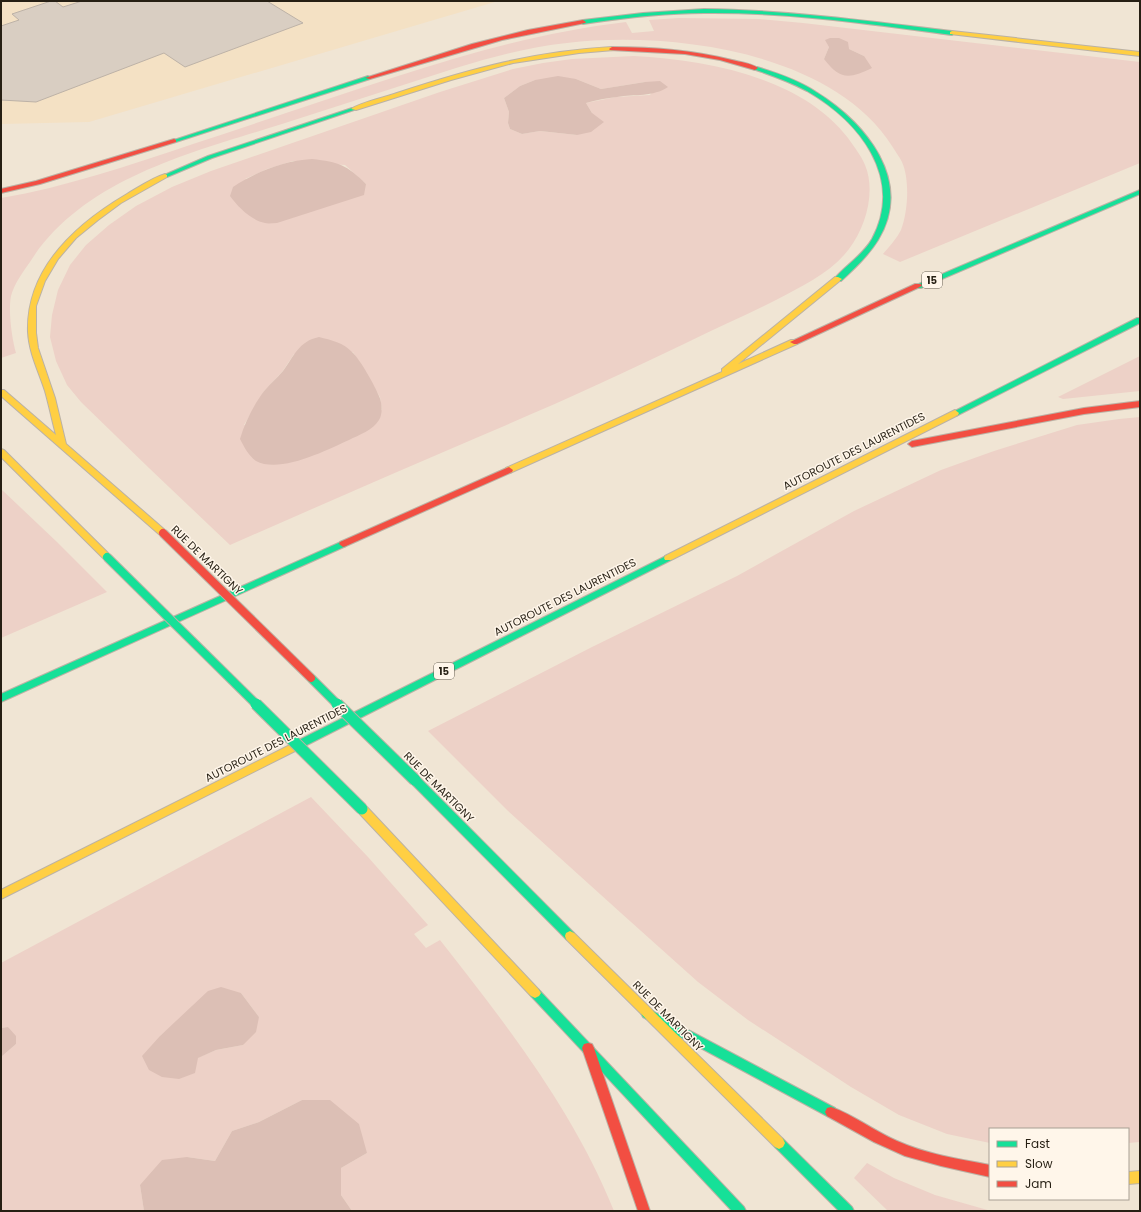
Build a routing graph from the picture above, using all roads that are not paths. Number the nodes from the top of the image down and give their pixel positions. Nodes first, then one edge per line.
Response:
1 (1140, 54) edge
2 (1, 191) edge
3 (1140, 192) edge
4 (1140, 320) edge
5 (725, 371) junction
6 (1, 392) edge
7 (1140, 404) edge
8 (62, 445) junction
9 (887, 448) junction
10 (1, 452) edge
11 (1, 698) edge
12 (1, 895) edge
13 (647, 1013) junction
14 (588, 1048) junction
15 (989, 1171) edge
16 (1140, 1177) edge
17 (1129, 1178) edge
18 (644, 1211) edge
19 (740, 1211) edge
20 (848, 1211) edge

1 - 2 main road
3 - 5 main road, 15
4 - 9 main road, AUTOROUTE DES LAURENTIDES / 15
5 - 8 main road
5 - 11 main road, 15
6 - 8 main road, RUE DE MARTIGNY
7 - 9 main road
8 - 13 main road, RUE DE MARTIGNY, bridge
9 - 12 main road, AUTOROUTE DES LAURENTIDES / 15
10 - 14 main road, bridge
13 - 15 main road
13 - 20 main road, RUE DE MARTIGNY
14 - 18 main road
14 - 19 main road
16 - 17 main road

